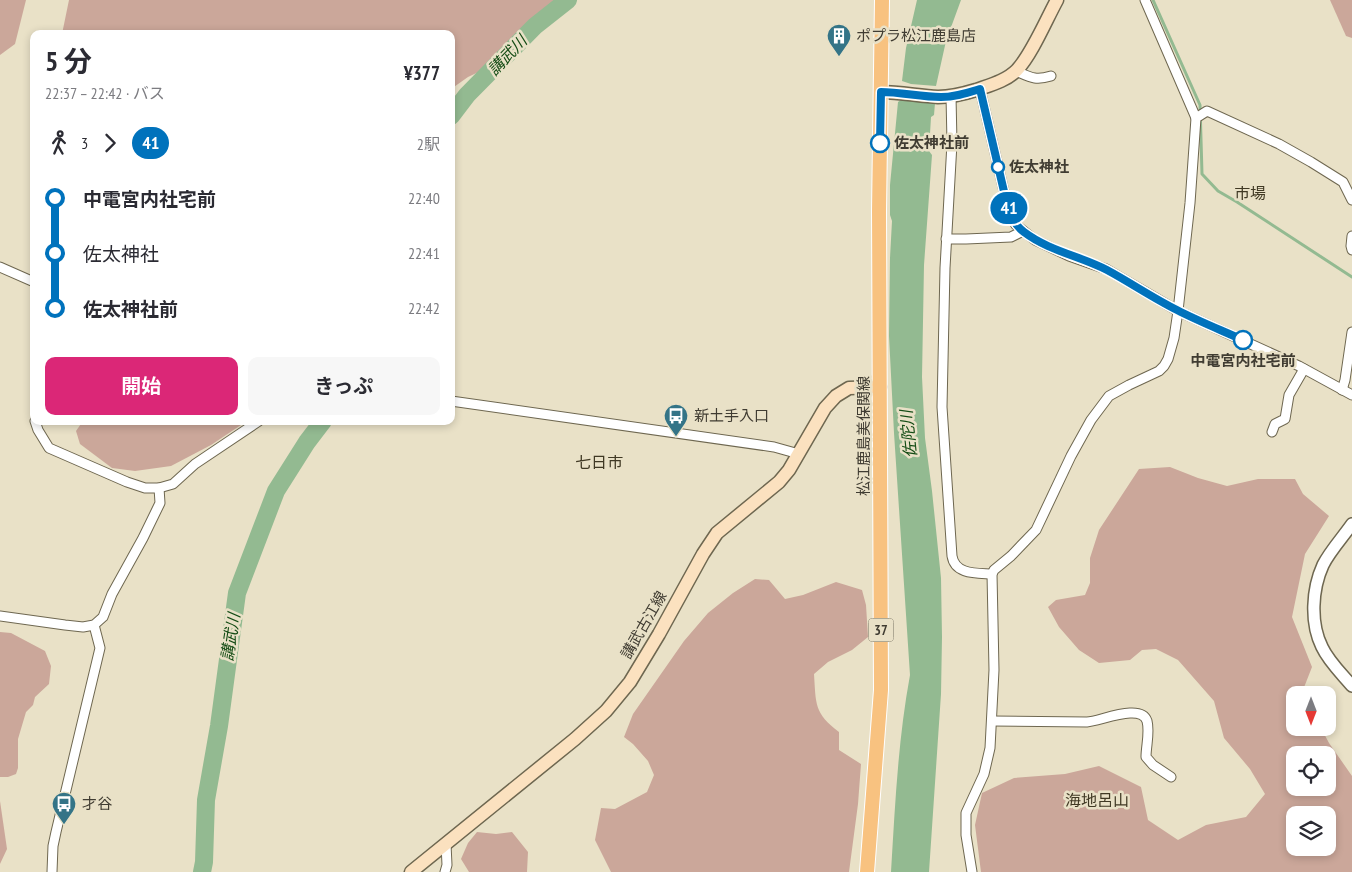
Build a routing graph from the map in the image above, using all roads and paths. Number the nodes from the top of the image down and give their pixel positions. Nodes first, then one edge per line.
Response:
1 (882, 0) edge
2 (1057, 0) edge
3 (1145, 0) edge
4 (1016, 70) junction
5 (1050, 76) dead end
6 (980, 89) junction
7 (881, 92) junction
8 (944, 97) junction
9 (1199, 116) junction
10 (1352, 200) edge
11 (1023, 231) junction
12 (1352, 236) edge
13 (946, 239) junction
14 (1352, 250) edge
15 (0, 267) edge
16 (30, 280) edge
17 (1178, 311) junction
18 (1352, 332) edge
19 (1304, 369) junction
20 (880, 387) junction
21 (1342, 390) junction
22 (1352, 394) edge
23 (455, 402) edge
24 (36, 425) edge
25 (253, 425) edge
26 (1272, 432) dead end
27 (799, 454) junction
28 (160, 488) junction
29 (1352, 525) edge
30 (992, 574) junction
31 (0, 616) edge
32 (94, 625) junction
33 (1352, 686) edge
34 (992, 721) junction
35 (1171, 777) dead end
36 (446, 844) junction
37 (52, 872) edge
38 (411, 872) edge
39 (445, 872) edge
40 (867, 872) edge
41 (972, 872) edge

1 - 7 main road, 松江鹿島美保関線 / 37
2 - 4 main road
3 - 9 street
4 - 5 street
4 - 6 main road
6 - 8 main road
6 - 11 street
7 - 8 main road
7 - 20 main road, 松江鹿島美保関線 / 37
8 - 13 street
9 - 10 street
9 - 17 street
11 - 13 street
11 - 17 street
12 - 14 street
13 - 30 street
15 - 16 street
17 - 19 street
17 - 30 street
18 - 21 street
19 - 21 street
19 - 26 street
20 - 27 main road, 講武古江線
20 - 40 main road, 松江鹿島美保関線 / 37
21 - 22 street
23 - 27 street
24 - 28 street
25 - 28 street
27 - 36 main road, 講武古江線
28 - 32 street
29 - 33 street
30 - 34 street
31 - 32 street
32 - 37 street
34 - 35 street
34 - 41 street
36 - 38 main road, 講武古江線
36 - 39 street

